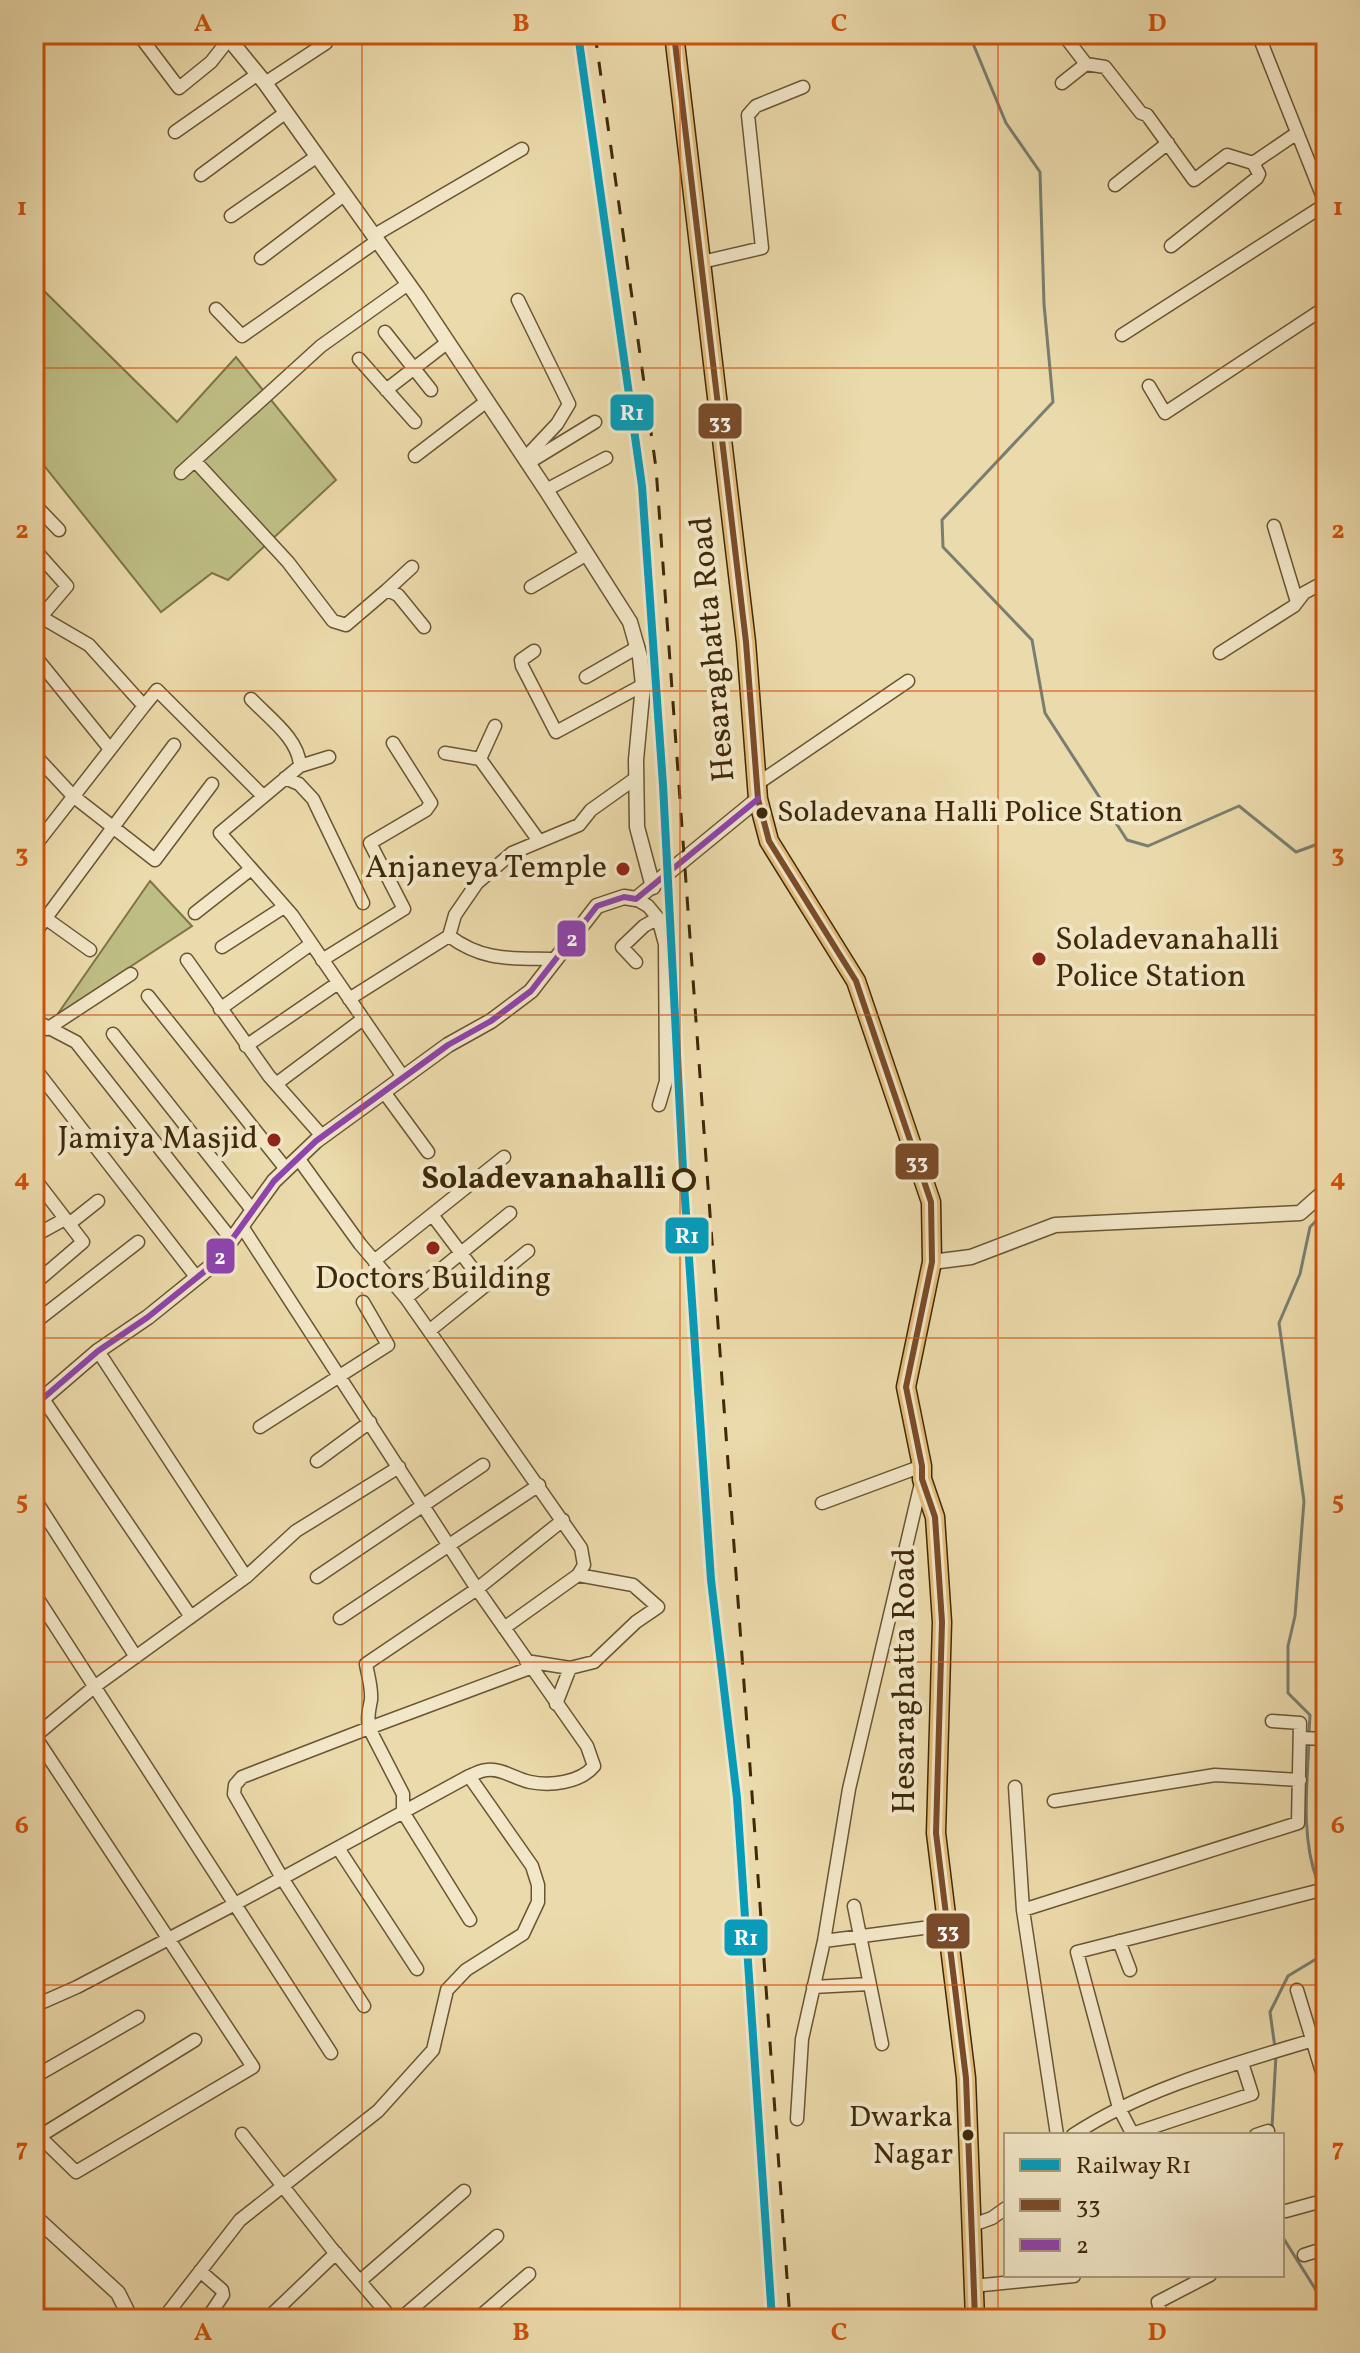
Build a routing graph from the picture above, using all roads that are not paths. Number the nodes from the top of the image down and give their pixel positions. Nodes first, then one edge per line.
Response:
1 (674, 34) edge
2 (1063, 34) edge
3 (1258, 34) edge
4 (139, 35) edge
5 (227, 37) edge
6 (326, 43) dead end
7 (1086, 64) junction
8 (261, 78) junction
9 (1062, 83) dead end
10 (803, 87) dead end
11 (285, 113) junction
12 (175, 132) dead end
13 (1297, 133) junction
14 (1168, 143) junction
15 (522, 149) dead end
16 (316, 157) junction
17 (1253, 163) junction
18 (201, 175) dead end
19 (1115, 185) dead end
20 (344, 195) junction
21 (1326, 204) edge
22 (231, 216) dead end
23 (375, 238) junction
24 (1171, 246) dead end
25 (261, 258) dead end
26 (702, 262) junction
27 (408, 284) junction
28 (518, 300) dead end
29 (1326, 307) edge
30 (216, 309) dead end
31 (385, 332) dead end
32 (1122, 335) dead end
33 (448, 342) junction
34 (359, 359) dead end
35 (414, 368) junction
36 (1149, 386) dead end
37 (386, 390) junction
38 (431, 390) dead end
39 (487, 401) junction
40 (415, 422) dead end
41 (595, 422) dead end
42 (415, 456) dead end
43 (606, 458) dead end
44 (526, 460) junction
45 (195, 461) junction
46 (181, 473) dead end
47 (546, 490) junction
48 (34, 504) edge
49 (1274, 526) dead end
50 (59, 530) dead end
51 (34, 549) edge
52 (587, 554) junction
53 (412, 567) dead end
54 (1326, 581) edge
55 (531, 587) dead end
56 (387, 590) junction
57 (1297, 602) junction
58 (37, 621) edge
59 (424, 627) dead end
60 (638, 647) junction
61 (534, 651) dead end
62 (1220, 653) dead end
63 (34, 655) edge
64 (586, 677) dead end
65 (908, 681) dead end
66 (643, 685) junction
67 (251, 699) dead end
68 (144, 706) junction
69 (495, 726) dead end
70 (393, 743) dead end
71 (174, 745) dead end
72 (110, 749) junction
73 (445, 753) dead end
74 (34, 754) edge
75 (329, 757) dead end
76 (480, 759) junction
77 (300, 766) junction
78 (285, 778) junction
79 (636, 778) junction
80 (212, 784) dead end
81 (757, 792) junction
82 (73, 796) junction
83 (263, 796) junction
84 (113, 828) junction
85 (539, 841) junction
86 (34, 847) edge
87 (251, 869) junction
88 (653, 887) junction
89 (636, 899) junction
90 (363, 903) dead end
91 (284, 907) junction
92 (34, 910) edge
93 (195, 913) dead end
94 (658, 918) junction
95 (45, 919) junction
96 (34, 934) edge
97 (449, 936) junction
98 (311, 944) junction
99 (222, 947) dead end
100 (90, 950) dead end
101 (554, 959) junction
102 (187, 960) dead end
103 (322, 960) junction
104 (636, 962) dead end
105 (131, 974) dead end
106 (338, 983) junction
107 (148, 996) dead end
108 (349, 999) junction
109 (220, 1009) junction
110 (363, 1019) junction
111 (38, 1024) edge
112 (113, 1034) dead end
113 (246, 1046) junction
114 (36, 1070) edge
115 (403, 1077) junction
116 (276, 1084) junction
117 (384, 1092) junction
118 (659, 1105) dead end
119 (322, 1136) junction
120 (428, 1152) dead end
121 (504, 1157) dead end
122 (298, 1158) junction
123 (286, 1169) junction
124 (35, 1183) edge
125 (1326, 1190) edge
126 (98, 1201) dead end
127 (253, 1211) junction
128 (510, 1213) dead end
129 (433, 1216) junction
130 (67, 1221) junction
131 (241, 1225) junction
132 (34, 1236) edge
133 (231, 1239) junction
134 (138, 1242) dead end
135 (528, 1251) dead end
136 (462, 1253) junction
137 (374, 1261) junction
138 (932, 1262) junction
139 (197, 1278) junction
140 (34, 1284) edge
141 (485, 1285) junction
142 (406, 1298) junction
143 (363, 1302) dead end
144 (34, 1323) edge
145 (429, 1331) junction
146 (98, 1351) junction
147 (340, 1376) junction
148 (37, 1403) edge
149 (370, 1422) junction
150 (260, 1427) dead end
151 (317, 1461) dead end
152 (483, 1465) dead end
153 (399, 1467) junction
154 (922, 1473) junction
155 (539, 1485) junction
156 (34, 1498) edge
157 (822, 1503) dead end
158 (424, 1505) junction
159 (563, 1520) junction
160 (449, 1544) junction
161 (578, 1575) junction
162 (246, 1577) junction
163 (317, 1577) dead end
164 (477, 1589) junction
165 (34, 1593) edge
166 (191, 1617) junction
167 (340, 1618) dead end
168 (504, 1628) junction
169 (136, 1657) junction
170 (528, 1664) junction
171 (570, 1668) junction
172 (94, 1687) junction
173 (556, 1704) junction
174 (1272, 1721) dead end
175 (369, 1728) junction
176 (34, 1736) edge
177 (1301, 1738) junction
178 (1321, 1738) edge
179 (469, 1776) junction
180 (1300, 1780) junction
181 (1015, 1787) dead end
182 (1054, 1801) dead end
183 (403, 1812) junction
184 (338, 1848) junction
185 (282, 1878) junction
186 (1317, 1891) dead end
187 (235, 1904) junction
188 (854, 1906) dead end
189 (1023, 1910) junction
190 (470, 1920) dead end
191 (946, 1925) junction
192 (858, 1936) junction
193 (166, 1939) junction
194 (824, 1941) junction
195 (1119, 1941) junction
196 (417, 1969) dead end
197 (1130, 1970) dead end
198 (869, 1984) junction
199 (813, 1987) junction
200 (1297, 1990) dead end
201 (34, 2006) edge
202 (364, 2006) dead end
203 (138, 2017) dead end
204 (1320, 2038) edge
205 (195, 2040) dead end
206 (882, 2044) dead end
207 (331, 2053) dead end
208 (1242, 2063) junction
209 (34, 2077) edge
210 (1326, 2085) edge
211 (1119, 2108) junction
212 (797, 2119) dead end
213 (37, 2133) edge
214 (1057, 2133) edge
215 (1076, 2133) edge
216 (1131, 2133) edge
217 (1138, 2133) edge
218 (242, 2134) dead end
219 (283, 2184) junction
220 (464, 2191) dead end
221 (1326, 2200) edge
222 (1004, 2209) edge
223 (1286, 2211) dead end
224 (34, 2216) edge
225 (970, 2226) junction
226 (497, 2236) dead end
227 (1326, 2248) edge
228 (336, 2253) junction
229 (1304, 2255) dead end
230 (200, 2271) junction
231 (529, 2274) dead end
232 (1064, 2277) edge
233 (1206, 2277) edge
234 (360, 2281) junction
235 (973, 2286) junction
236 (131, 2319) edge
237 (163, 2319) edge
238 (207, 2319) edge
239 (267, 2319) edge
240 (392, 2319) edge
241 (400, 2319) edge
242 (477, 2319) edge
243 (975, 2319) edge
244 (1162, 2319) edge

1 - 26 main road, Hesaraghatta Road
2 - 7 street
3 - 13 street
4 - 5 street
5 - 8 street
6 - 8 street
7 - 9 street
7 - 14 street
8 - 11 street
8 - 12 street
10 - 26 street
11 - 16 street
11 - 18 street
13 - 17 street
13 - 21 street
14 - 17 street
14 - 19 street
15 - 23 street
16 - 20 street
16 - 22 street
17 - 24 street
20 - 23 street
20 - 25 street
21 - 32 street
23 - 27 street
23 - 30 street
26 - 81 main road, Hesaraghatta Road
27 - 33 street
27 - 45 street
28 - 44 street
29 - 36 street
31 - 35 street
33 - 35 street
33 - 39 street
34 - 37 street
35 - 37 street
35 - 38 street
37 - 40 street
39 - 42 street
39 - 44 street
41 - 44 street
43 - 47 street
44 - 47 street
45 - 46 street
45 - 56 street
47 - 52 street
48 - 50 street
49 - 57 street
51 - 58 street
52 - 55 street
52 - 60 street
53 - 56 street
54 - 57 street
56 - 59 street
57 - 62 street
58 - 68 street
60 - 64 street
60 - 66 street
61 - 66 street
63 - 72 street
65 - 81 street
66 - 79 street
67 - 77 street
68 - 72 street
68 - 83 street
69 - 76 street
70 - 103 street
71 - 84 street
72 - 82 street
73 - 76 street
74 - 82 street
75 - 77 street
76 - 85 street
77 - 78 street
78 - 83 street
78 - 90 street
79 - 85 street
79 - 88 street
80 - 84 street
81 - 88 street
81 - 138 main road, Hesaraghatta Road
82 - 84 street
82 - 86 street
83 - 87 street
84 - 95 street
85 - 97 street
87 - 91 street
87 - 93 street
88 - 89 street
89 - 94 street
89 - 101 street
91 - 98 street
91 - 99 street
92 - 95 street
94 - 104 street
94 - 118 street
95 - 96 street
95 - 100 street
97 - 101 street
97 - 108 street
98 - 103 street
98 - 109 street
101 - 115 street
102 - 109 street
103 - 106 street
105 - 111 street
106 - 108 street
106 - 113 street
107 - 123 street
108 - 110 street
109 - 113 street
110 - 115 street
110 - 116 street
111 - 133 street
112 - 127 street
113 - 116 street
114 - 139 street
115 - 117 street
116 - 119 street
117 - 119 street
117 - 120 street
119 - 122 street
121 - 129 street
122 - 123 street
122 - 137 street
123 - 127 street
124 - 130 street
125 - 138 street
126 - 130 street
127 - 131 street
128 - 136 street
129 - 136 street
129 - 137 street
130 - 132 street
130 - 140 street
131 - 133 street
131 - 147 street
133 - 139 street
134 - 144 street
135 - 141 street
136 - 141 street
136 - 142 street
137 - 142 street
138 - 154 main road, Hesaraghatta Road
139 - 146 street
141 - 145 street
142 - 145 street
143 - 147 street
145 - 155 street
146 - 148 street
146 - 162 street
147 - 149 street
147 - 150 street
148 - 166 street
149 - 151 street
149 - 153 street
152 - 158 street
153 - 158 street
153 - 162 street
154 - 157 street
154 - 191 main road, Hesaraghatta Road
154 - 194 street
155 - 159 street
155 - 160 street
156 - 169 street
158 - 160 street
158 - 163 street
159 - 161 street
159 - 164 street
160 - 164 street
160 - 167 street
161 - 168 street
161 - 171 street
162 - 166 street
164 - 168 street
164 - 175 street
165 - 172 street
166 - 169 street
168 - 170 street
169 - 172 street
170 - 171 street
170 - 173 street
170 - 175 street
171 - 173 street
172 - 176 street
172 - 187 street
173 - 179 street
174 - 177 street
175 - 183 street
175 - 185 street
176 - 193 street
177 - 178 street
177 - 180 street
179 - 183 street
179 - 219 street
180 - 182 street
180 - 189 street
181 - 189 street
183 - 184 street
183 - 190 street
184 - 185 street
184 - 196 street
185 - 187 street
185 - 202 street
186 - 195 street
187 - 193 street
187 - 207 street
188 - 192 street
189 - 214 street
191 - 192 street
191 - 225 main road, Hesaraghatta Road
192 - 194 street
192 - 198 street
193 - 201 street
193 - 213 street
194 - 199 street
195 - 197 street
195 - 211 street
198 - 199 street
198 - 206 street
199 - 212 street
200 - 204 street
203 - 209 street
204 - 208 street
204 - 210 street
205 - 213 street
208 - 211 street
208 - 217 street
211 - 215 street
211 - 216 street
218 - 219 street
219 - 228 street
219 - 230 street
220 - 234 street
221 - 223 street
222 - 225 street
224 - 236 street
225 - 235 main road, Hesaraghatta Road
226 - 241 street
227 - 229 street
228 - 234 street
228 - 239 street
230 - 237 street
230 - 238 street
231 - 242 street
232 - 235 street
233 - 244 street
234 - 240 street
235 - 243 main road, Hesaraghatta Road

